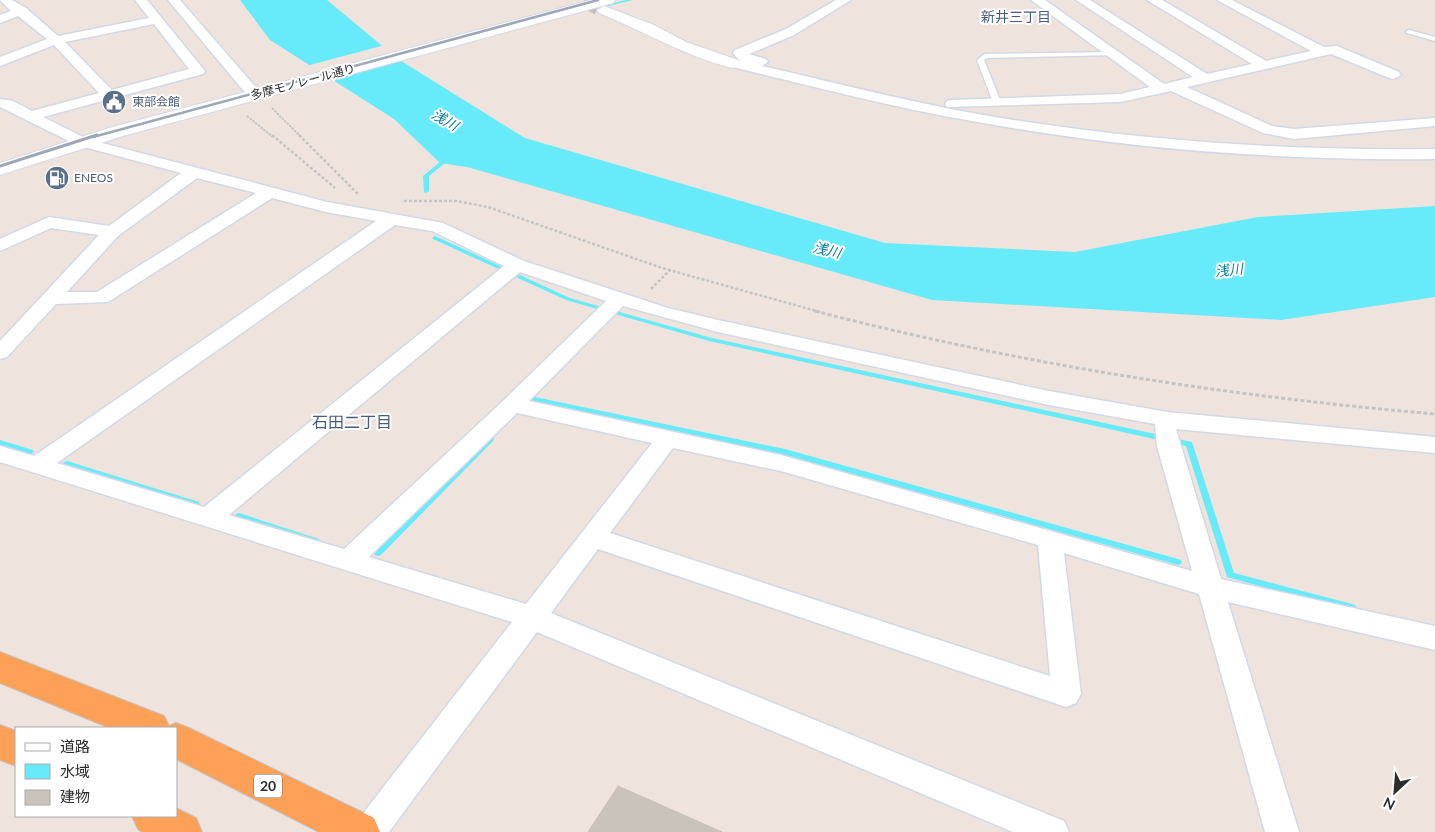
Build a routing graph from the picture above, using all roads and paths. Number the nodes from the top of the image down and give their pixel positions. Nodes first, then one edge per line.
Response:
1 (5, 0) edge
2 (142, 0) edge
3 (174, 0) edge
4 (845, 0) edge
5 (1037, 0) edge
6 (1082, 0) edge
7 (1153, 0) edge
8 (1223, 0) edge
9 (606, 5) edge
10 (562, 6) edge
11 (22, 11) junction
12 (0, 19) edge
13 (158, 20) junction
14 (1409, 32) dead end
15 (1435, 39) edge
16 (56, 40) junction
17 (1323, 52) junction
18 (1114, 54) junction
19 (0, 62) edge
20 (732, 63) joint
21 (1262, 64) junction
22 (1394, 75) dead end
23 (1204, 78) junction
24 (1167, 88) junction
25 (256, 89) junction
26 (109, 95) junction
27 (997, 102) junction
28 (0, 103) edge
29 (939, 104) junction
30 (913, 106) junction
31 (242, 112) dead end
32 (31, 116) junction
33 (1435, 122) edge
34 (74, 139) junction
35 (1435, 154) edge
36 (0, 157) edge
37 (0, 169) edge
38 (194, 172) junction
39 (271, 191) junction
40 (340, 191) dead end
41 (352, 194) dead end
42 (395, 210) junction
43 (112, 232) junction
44 (0, 246) edge
45 (510, 270) junction
46 (52, 298) junction
47 (611, 307) junction
48 (0, 353) edge
49 (512, 405) junction
50 (1435, 414) edge
51 (1167, 432) junction
52 (668, 438) junction
53 (1435, 446) edge
54 (0, 454) edge
55 (38, 465) junction
56 (208, 518) junction
57 (591, 536) junction
58 (1050, 538) junction
59 (347, 562) junction
60 (1211, 587) junction
61 (531, 617) junction
62 (1435, 638) edge
63 (0, 667) edge
64 (149, 727) edge
65 (178, 741) edge
66 (0, 742) edge
67 (15, 749) edge
68 (154, 817) edge
69 (182, 832) edge
70 (360, 832) edge
71 (369, 832) edge
72 (1052, 832) edge
73 (1282, 832) edge

1 - 11 street
2 - 13 street
3 - 25 street
4 - 29 street
5 - 18 street
6 - 23 street
7 - 21 street
8 - 17 street
9 - 10 main road, 多摩モノレール通り
9 - 20 main road
10 - 25 main road, 多摩モノレール通り
11 - 12 street
11 - 16 street
13 - 16 street
13 - 26 street
14 - 15 lane
16 - 19 street
16 - 26 street
17 - 21 street
17 - 22 street
18 - 24 street
18 - 27 lane
20 - 30 street
21 - 23 street
23 - 24 street
24 - 27 street
24 - 33 street
25 - 34 main road, 多摩モノレール通り
25 - 41 path
26 - 32 street
27 - 29 street
28 - 32 street
29 - 30 street
30 - 35 street
31 - 40 path
32 - 34 street
34 - 36 main road, 多摩モノレール通り
34 - 37 main road, 多摩モノレール通り
34 - 38 street
38 - 39 street
38 - 43 street
39 - 42 street
39 - 46 street
42 - 45 street
42 - 50 path
42 - 55 street
43 - 44 street
43 - 46 street
45 - 47 street
45 - 56 street
46 - 48 street
47 - 49 street
47 - 51 street
49 - 52 street
49 - 59 street
51 - 53 street
51 - 60 street
52 - 57 street
52 - 58 street
54 - 55 street
55 - 56 street
56 - 59 street
57 - 58 street
57 - 61 street
58 - 60 street
59 - 61 street
60 - 62 street
60 - 73 street
61 - 71 street
61 - 72 street
63 - 64 highway
65 - 70 highway, 20
66 - 67 highway
68 - 69 highway

